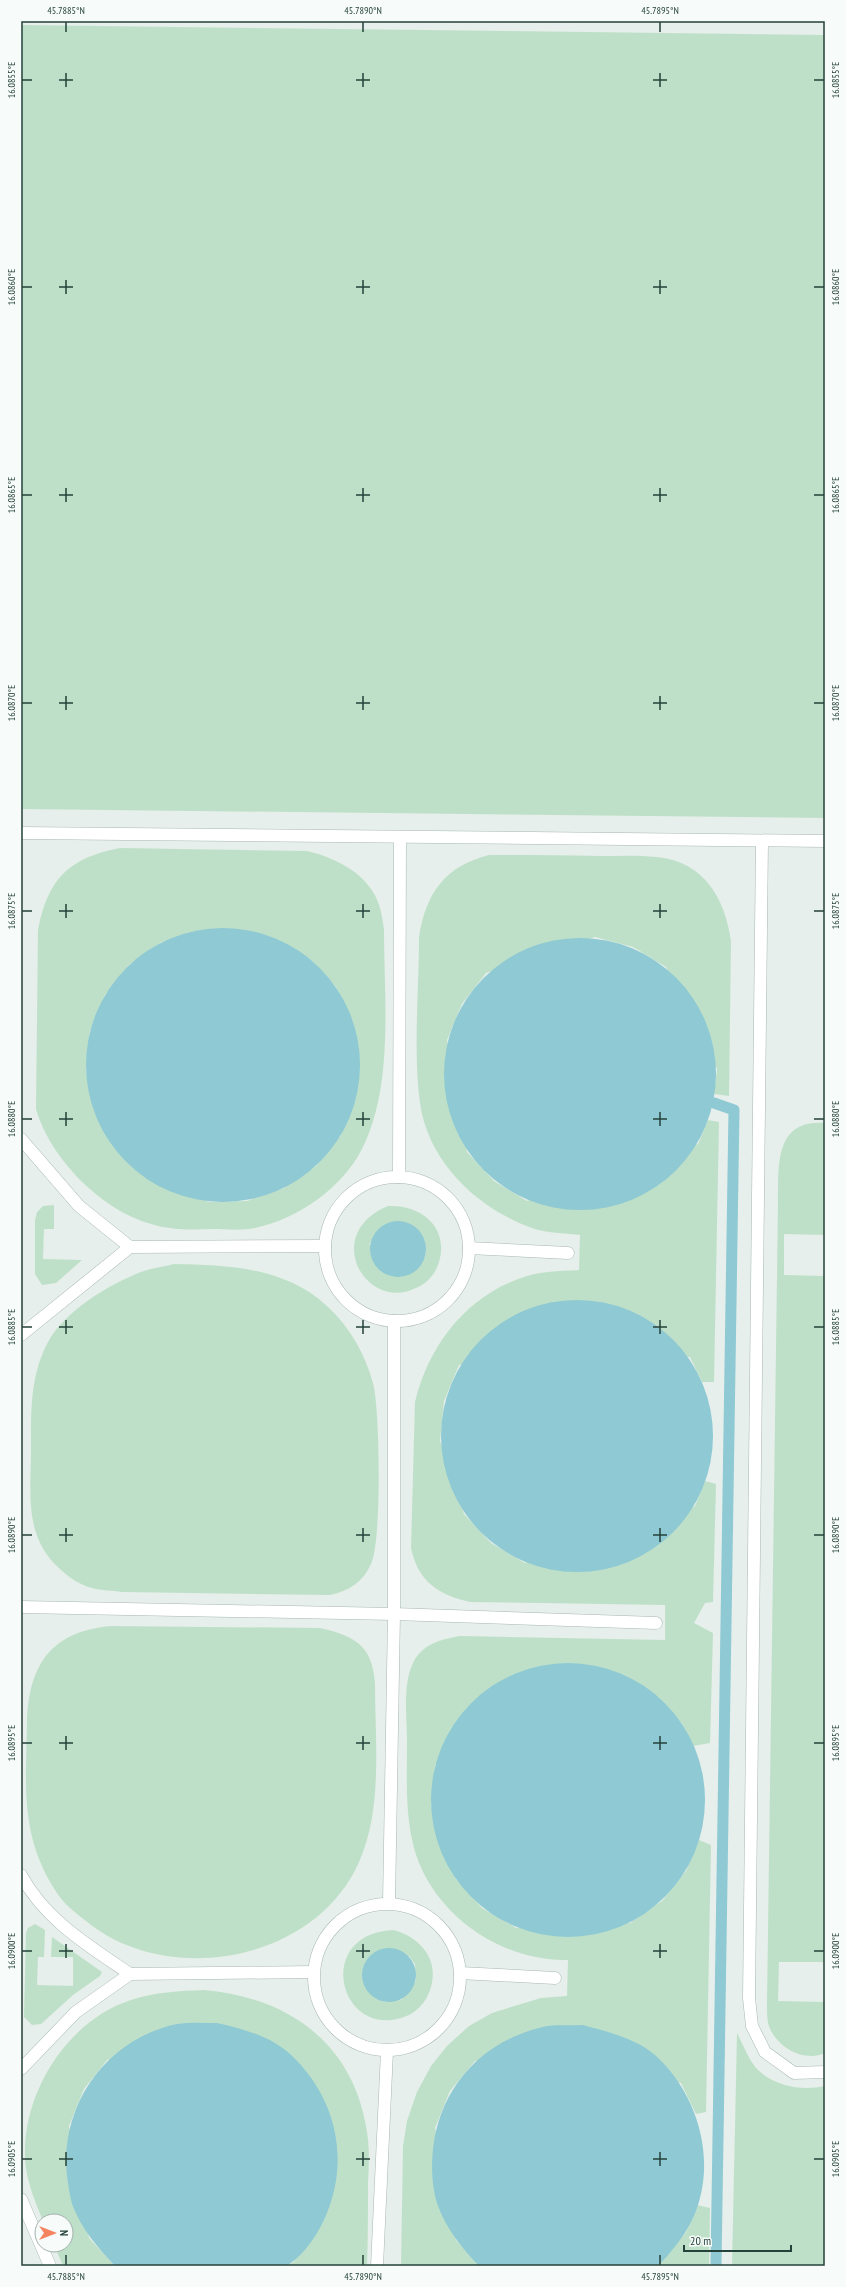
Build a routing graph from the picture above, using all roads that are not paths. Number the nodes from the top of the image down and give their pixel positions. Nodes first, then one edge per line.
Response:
1 (21, 833) edge
2 (400, 838) junction
3 (762, 841) junction
4 (825, 841) edge
5 (21, 1139) edge
6 (399, 1176) junction
7 (325, 1246) junction
8 (130, 1247) junction
9 (469, 1248) junction
10 (568, 1253) dead end
11 (394, 1321) junction
12 (21, 1335) edge
13 (21, 1607) edge
14 (394, 1614) junction
15 (656, 1623) dead end
16 (21, 1875) edge
17 (389, 1903) junction
18 (314, 1972) junction
19 (460, 1973) junction
20 (130, 1974) junction
21 (555, 1978) dead end
22 (387, 2051) junction
23 (21, 2070) edge
24 (825, 2072) edge
25 (21, 2199) edge
26 (50, 2266) edge
27 (377, 2266) edge

1 - 2 lane
2 - 3 lane
2 - 6 lane
3 - 4 lane
3 - 24 lane
5 - 8 lane
6 - 7 lane
6 - 9 lane
7 - 8 lane
7 - 11 lane
8 - 12 lane
9 - 10 lane
9 - 11 lane
11 - 14 lane
13 - 14 lane
14 - 15 lane
14 - 17 lane
16 - 20 lane
17 - 18 lane
17 - 19 lane
18 - 20 lane
18 - 22 lane
19 - 21 lane
19 - 22 lane
20 - 23 lane
22 - 27 lane
25 - 26 lane

